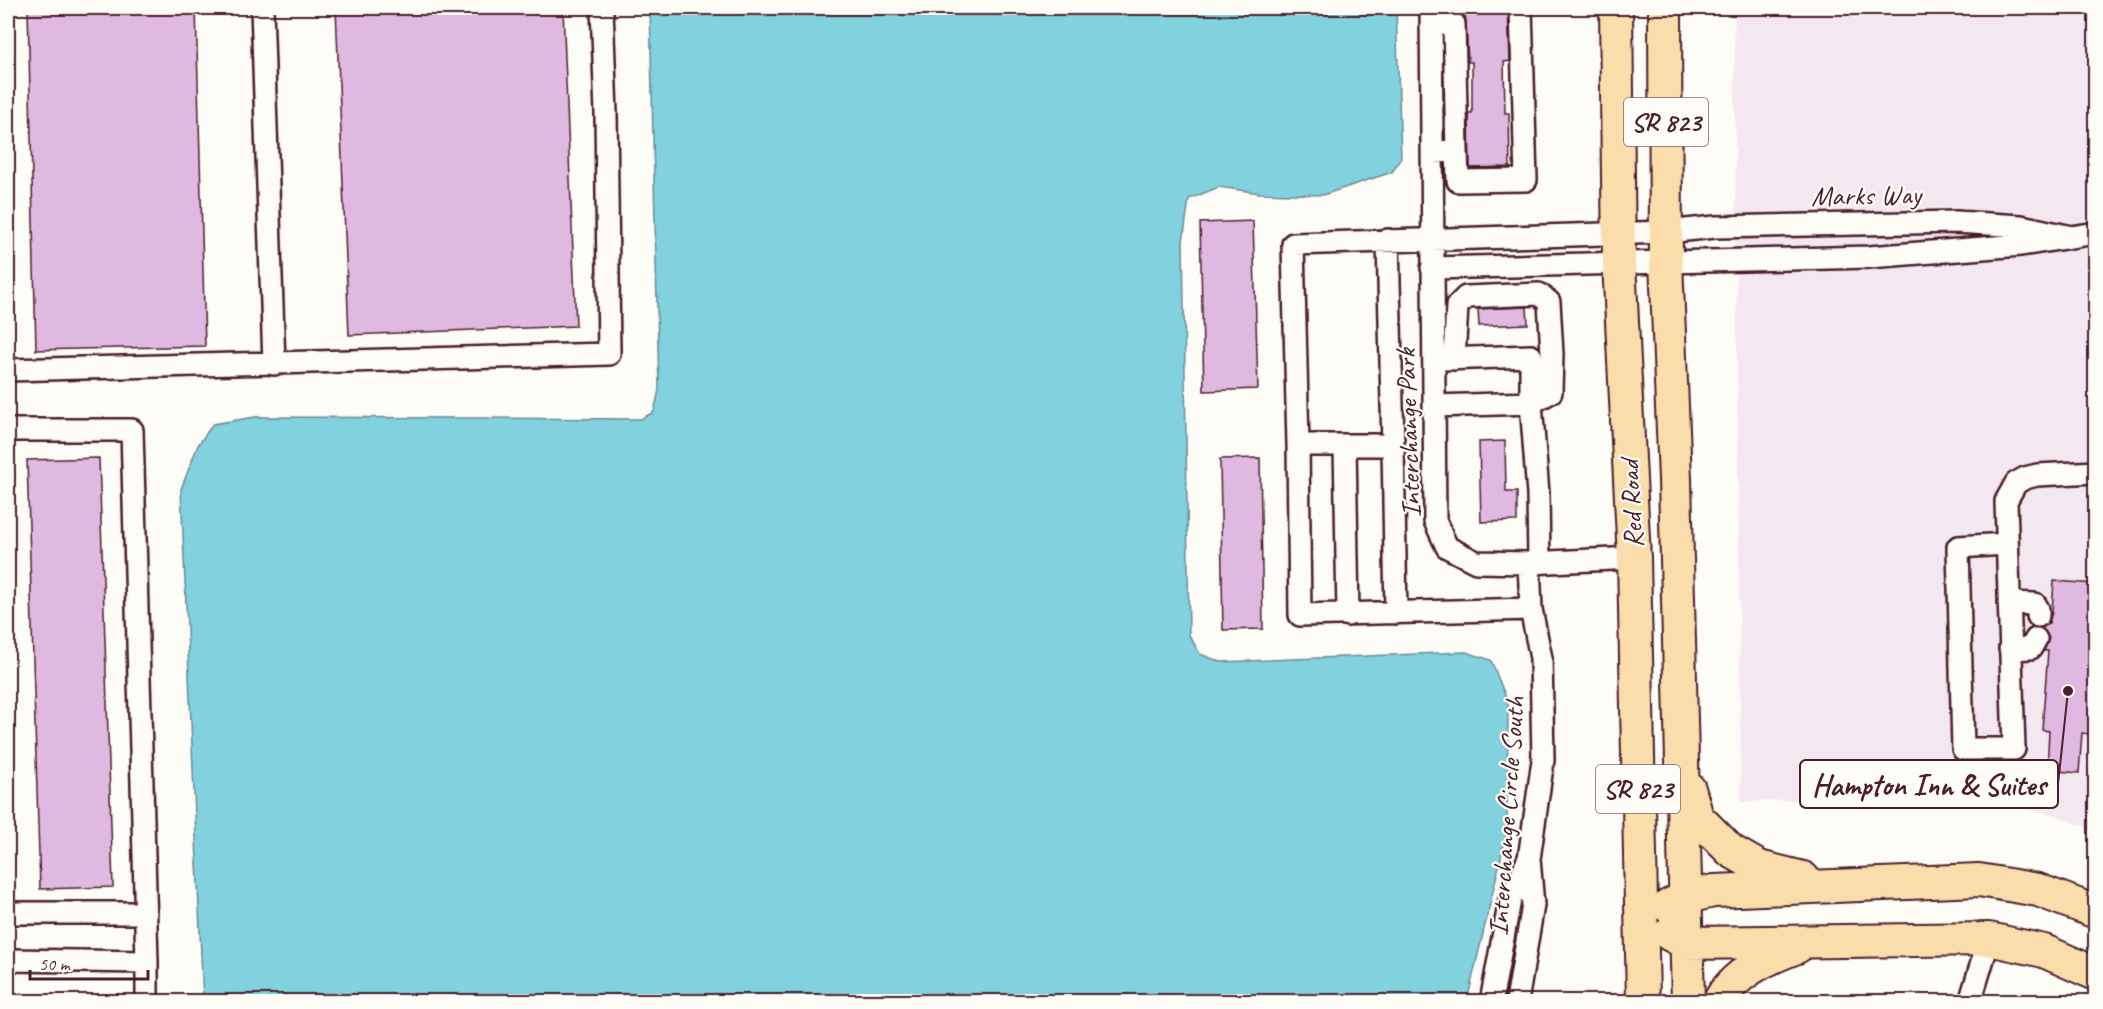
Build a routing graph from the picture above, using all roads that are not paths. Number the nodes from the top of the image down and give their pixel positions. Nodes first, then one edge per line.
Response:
1 (262, 8) edge
2 (602, 8) edge
3 (1521, 8) edge
4 (1616, 8) edge
5 (1665, 8) edge
6 (1431, 16) edge
7 (1453, 16) edge
8 (1457, 151) junction
9 (1433, 152) junction
10 (2096, 232) edge
11 (2067, 237) junction
12 (1434, 239) junction
13 (1388, 240) junction
14 (1666, 247) junction
15 (1619, 248) junction
16 (1432, 268) junction
17 (1444, 359) junction
18 (274, 364) junction
19 (8, 370) edge
20 (1531, 403) junction
21 (1434, 406) junction
22 (8, 429) edge
23 (1298, 445) junction
24 (1345, 445) junction
25 (1393, 445) junction
26 (2096, 472) edge
27 (2006, 544) junction
28 (1634, 558) junction
29 (1534, 563) junction
30 (2009, 603) junction
31 (1531, 609) junction
32 (1396, 613) junction
33 (1348, 615) junction
34 (2038, 616) dead end
35 (2037, 639) dead end
36 (2010, 649) junction
37 (1684, 771) junction
38 (1529, 859) junction
39 (1832, 886) junction
40 (1686, 897) junction
41 (2096, 912) edge
42 (8, 913) edge
43 (146, 913) junction
44 (1641, 920) junction
45 (1989, 939) junction
46 (1810, 942) junction
47 (1686, 943) junction
48 (8, 960) edge
49 (147, 962) junction
50 (2096, 974) edge
51 (147, 1002) edge
52 (1491, 1002) edge
53 (1517, 1002) edge
54 (1643, 1002) edge
55 (1689, 1002) edge
56 (1719, 1002) edge
57 (1970, 1002) edge

1 - 18 street
2 - 18 street
3 - 8 street
4 - 15 highway, Red Road / SR 823
5 - 14 highway, Red Road / SR 823
6 - 7 street
6 - 9 street, Interchange Park
7 - 8 street
8 - 9 street
9 - 12 street, Interchange Park
10 - 11 street, Marks Way
11 - 14 street, Marks Way
11 - 14 street, Marks Way
12 - 13 street
12 - 15 street
12 - 16 street, Interchange Park
13 - 23 street
13 - 25 street
14 - 15 street
14 - 15 street
14 - 37 highway, Red Road / SR 823
15 - 16 street
15 - 28 highway, Red Road / SR 823
16 - 17 street, Interchange Park
17 - 20 street, Interchange Circle South
17 - 20 street
17 - 21 street, Interchange Park
18 - 19 street
20 - 21 street
20 - 29 street, Interchange Circle South
21 - 29 street, Interchange Park
22 - 43 street
23 - 24 street
23 - 33 street
24 - 25 street
24 - 33 street
25 - 32 street
26 - 27 street
27 - 30 street
27 - 36 street
28 - 29 street, Interchange Park
28 - 44 highway, Red Road / SR 823
29 - 31 street, Interchange Circle South
30 - 34 street
30 - 36 street
31 - 32 street
31 - 38 street, Interchange Circle South
32 - 33 street
35 - 36 street
37 - 39 highway
37 - 40 highway, Red Road / SR 823
38 - 52 street
38 - 53 street, Interchange Circle South
39 - 40 highway
39 - 41 highway
40 - 44 highway
40 - 47 highway, Red Road / SR 823
42 - 43 street
43 - 49 street
44 - 47 highway
44 - 54 highway, Red Road / SR 823
45 - 46 highway
45 - 50 highway
45 - 57 street
46 - 47 highway
46 - 56 highway
47 - 55 highway, Red Road / SR 823
48 - 49 street
49 - 51 street

